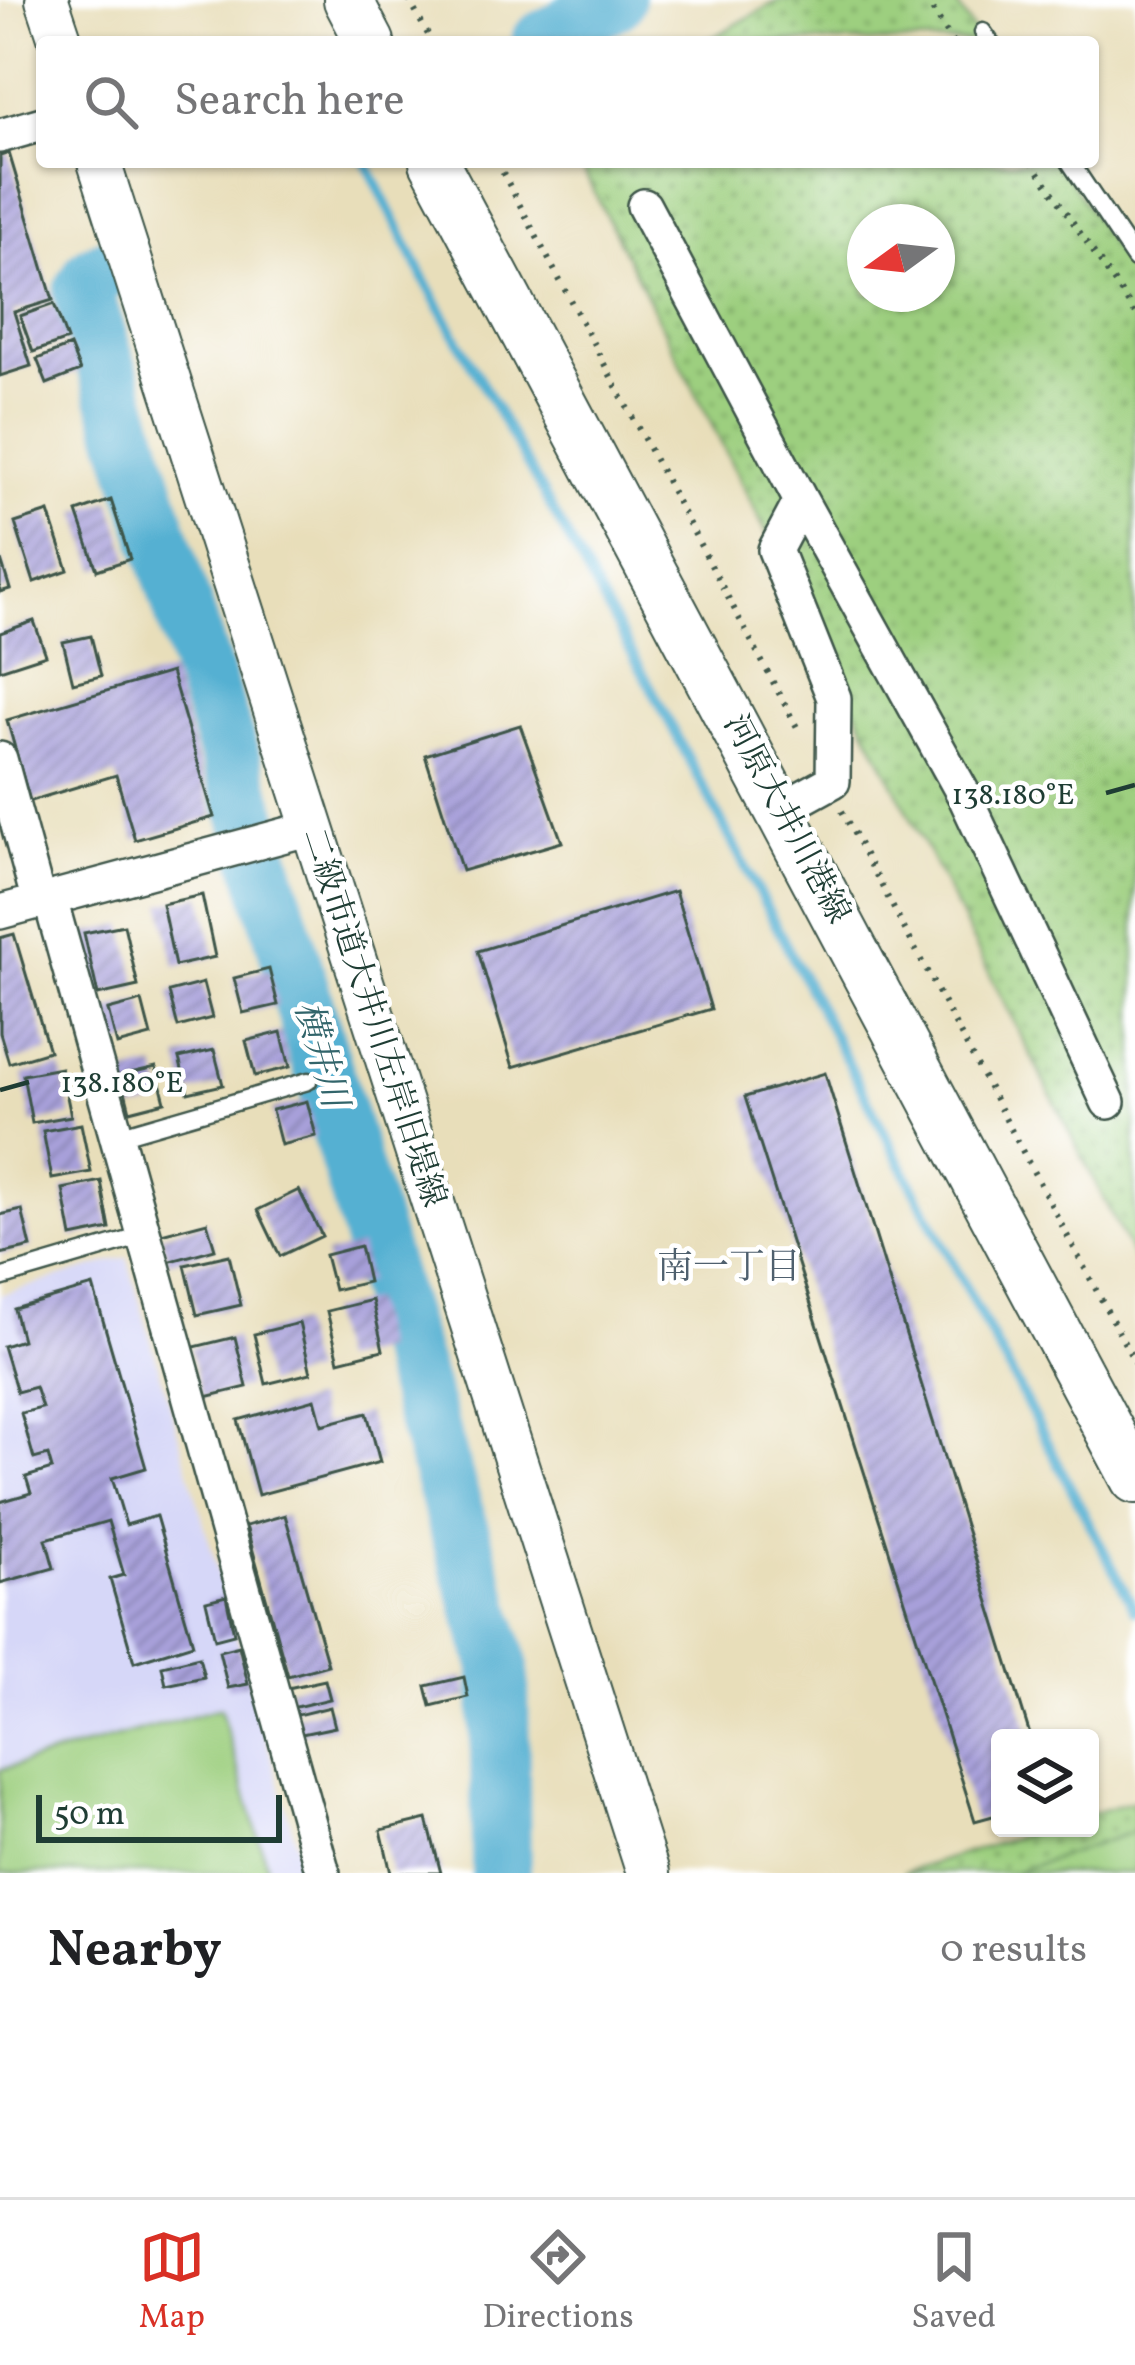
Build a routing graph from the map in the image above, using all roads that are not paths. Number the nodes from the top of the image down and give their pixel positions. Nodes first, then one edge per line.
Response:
1 (47, 0) edge
2 (348, 0) edge
3 (59, 36) edge
4 (367, 36) edge
5 (36, 126) edge
6 (0, 136) edge
7 (101, 168) edge
8 (437, 168) edge
9 (1074, 168) edge
10 (644, 206) dead end
11 (1135, 259) edge
12 (801, 501) junction
13 (0, 759) edge
14 (780, 810) junction
15 (311, 828) junction
16 (44, 900) junction
17 (0, 912) edge
18 (308, 1081) dead end
19 (1108, 1102) dead end
20 (115, 1137) junction
21 (143, 1236) junction
22 (0, 1278) edge
23 (1135, 1479) edge
24 (323, 1873) edge
25 (647, 1873) edge

1 - 3 street
2 - 4 main road
5 - 6 street
7 - 15 street, 二級市道大井川左岸旧堤線
8 - 14 main road, 河原大井川港線
9 - 11 lane
10 - 12 street
12 - 14 street
12 - 19 street
13 - 16 street
14 - 23 main road, 河原大井川港線
15 - 16 street
15 - 25 street, 二級市道大井川左岸旧堤線
16 - 17 street
16 - 20 street
18 - 20 lane
20 - 21 street
21 - 22 lane
21 - 24 street

